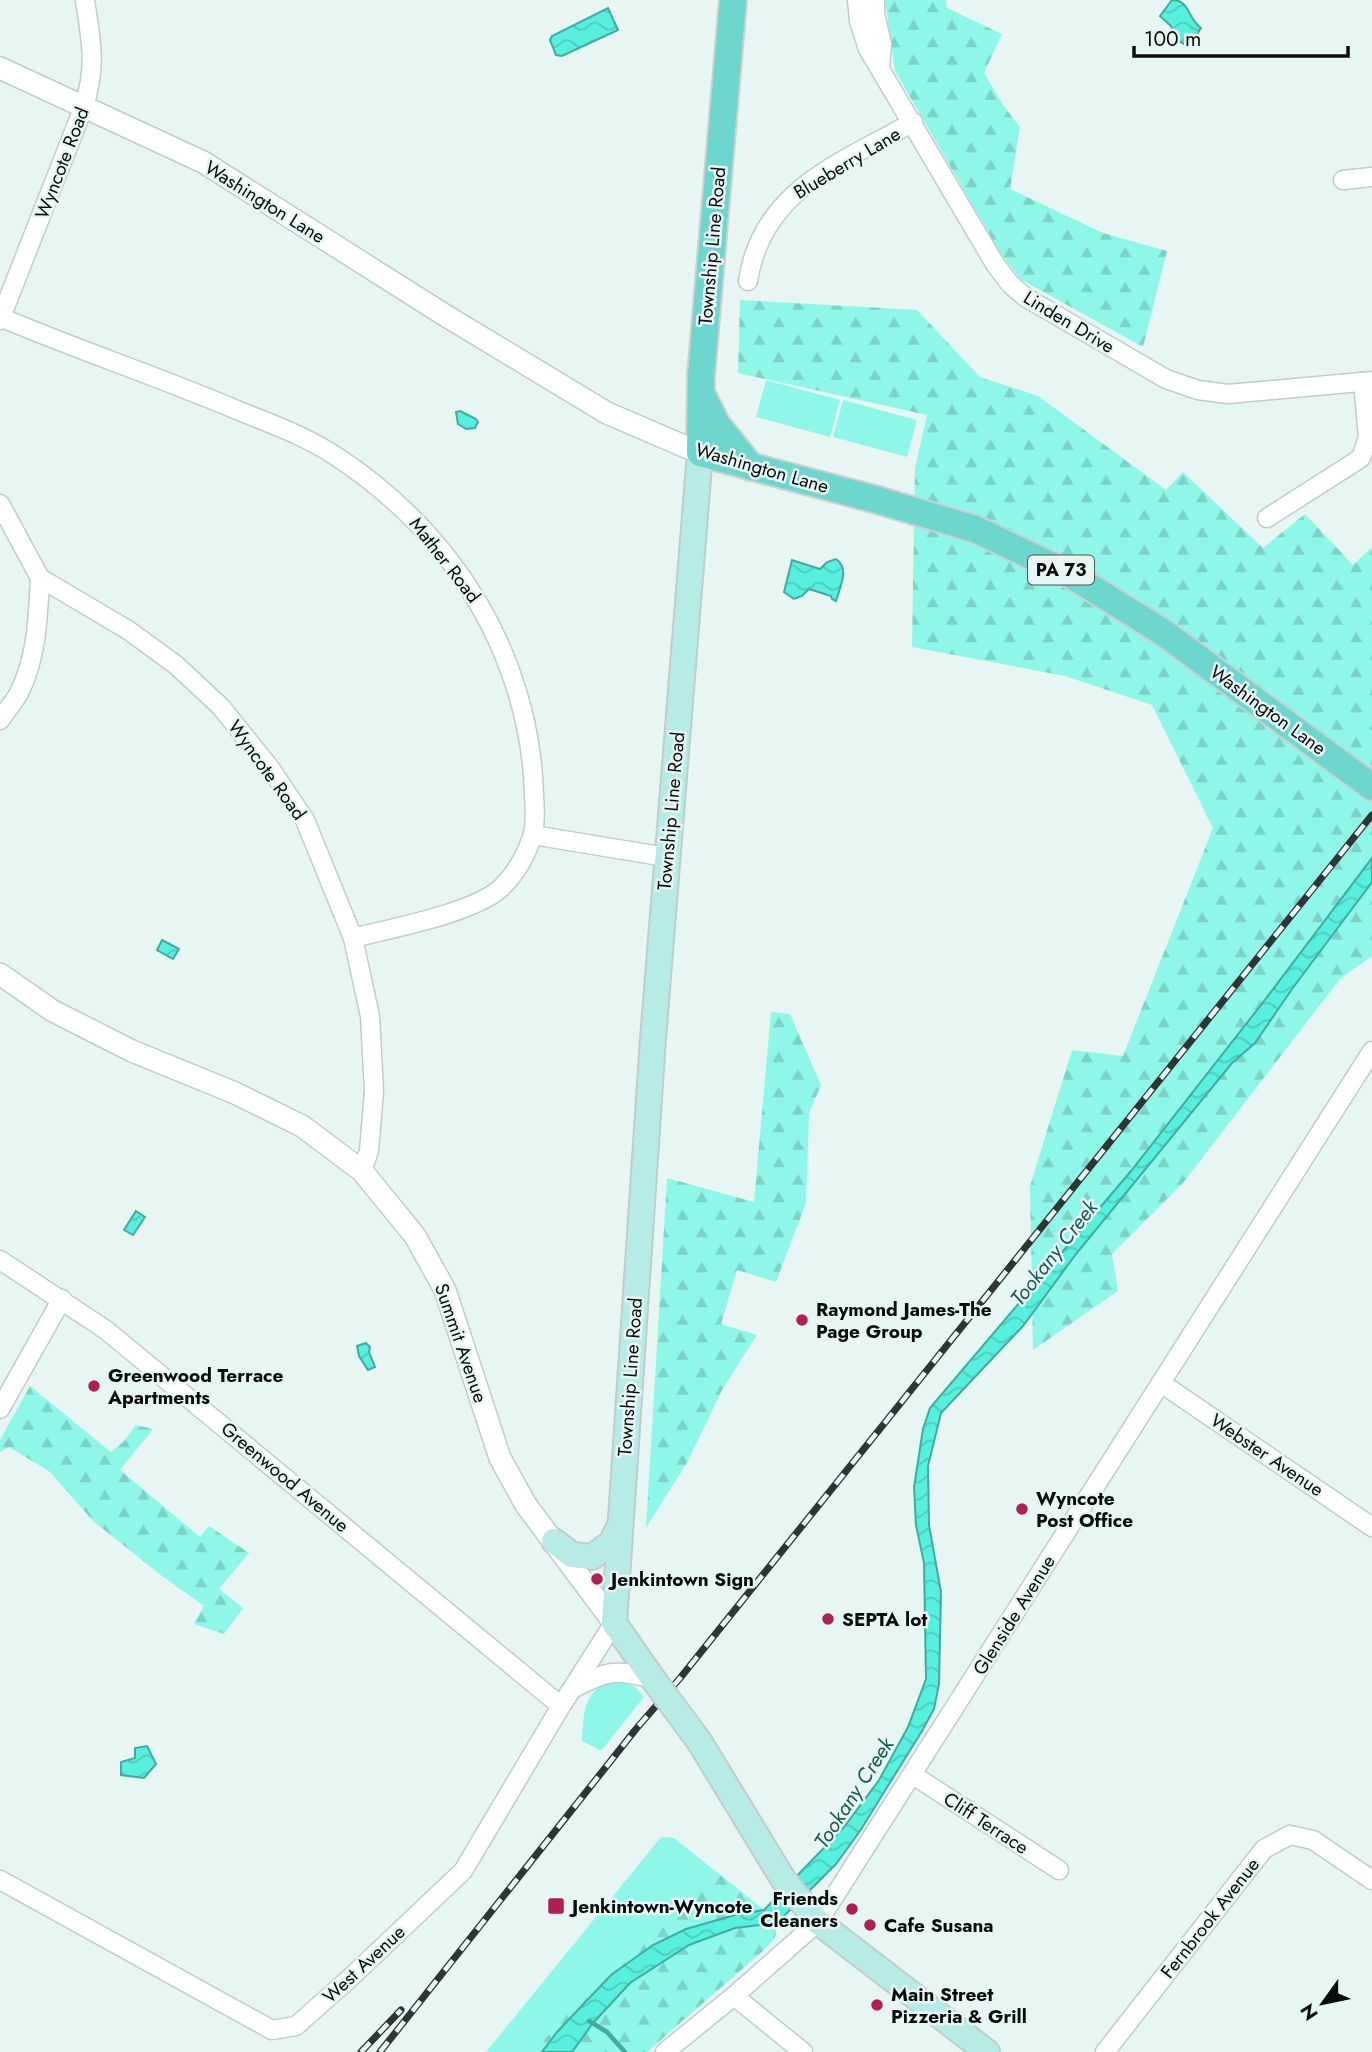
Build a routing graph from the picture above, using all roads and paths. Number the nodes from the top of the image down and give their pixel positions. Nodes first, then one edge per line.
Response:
1 (85, 0) edge
2 (733, 0) edge
3 (857, 0) edge
4 (875, 0) edge
5 (0, 68) edge
6 (880, 68) junction
7 (85, 106) junction
8 (913, 122) junction
9 (1372, 177) edge
10 (1343, 180) dead end
11 (748, 281) dead end
12 (0, 318) edge
13 (1367, 382) edge
14 (701, 394) junction
15 (700, 453) junction
16 (751, 467) junction
17 (0, 504) edge
18 (1267, 518) dead end
19 (40, 578) junction
20 (0, 720) edge
21 (1372, 787) edge
22 (533, 835) junction
23 (666, 857) junction
24 (353, 938) junction
25 (0, 974) edge
26 (1372, 1051) edge
27 (1367, 1070) edge
28 (362, 1171) junction
29 (0, 1260) edge
30 (62, 1299) junction
31 (1161, 1383) junction
32 (0, 1409) edge
33 (620, 1527) junction
34 (1372, 1527) edge
35 (554, 1541) junction
36 (614, 1623) junction
37 (653, 1679) junction
38 (574, 1688) junction
39 (561, 1706) junction
40 (913, 1776) junction
41 (1059, 1870) dead end
42 (0, 1880) edge
43 (1372, 1880) edge
44 (818, 1922) junction
45 (734, 1996) junction
46 (665, 2052) edge
47 (803, 2052) edge
48 (987, 2052) edge
49 (1105, 2052) edge

1 - 7 street, Wyncote Road
2 - 14 main road, Township Line Road
3 - 6 street, Linden Drive
4 - 6 street
5 - 7 street, Washington Lane
6 - 8 street, Linden Drive
7 - 12 street, Wyncote Road
7 - 15 street, Washington Lane
8 - 11 street, Blueberry Lane
8 - 13 street, Linden Drive
9 - 10 street
12 - 22 street, Mather Road
13 - 18 street
14 - 15 main road, Township Line Road
14 - 16 main road
15 - 16 main road, Washington Lane / PA 73
15 - 23 main road, Township Line Road
16 - 21 main road, Washington Lane / PA 73
17 - 19 street
19 - 20 street
19 - 24 street, Wyncote Road
22 - 23 street
22 - 24 street, Mather Road
23 - 33 main road, Township Line Road
24 - 28 street, Wyncote Road
25 - 28 street, Summit Avenue
26 - 27 street, Glenside Avenue
27 - 31 street, Glenside Avenue
28 - 35 street, Summit Avenue
29 - 30 street, Greenwood Avenue
30 - 32 street
30 - 39 street, Greenwood Avenue
31 - 34 street, Webster Avenue
31 - 40 street, Glenside Avenue
33 - 35 main road
33 - 36 main road, Township Line Road
35 - 36 street, Summit Avenue
36 - 37 main road
36 - 38 street, West Avenue
37 - 38 street
37 - 44 main road, bridge
38 - 39 street, West Avenue
39 - 42 street, West Avenue
40 - 41 street, Cliff Terrace
40 - 44 street, Glenside Avenue
43 - 49 street, Fernbrook Avenue
44 - 45 street, Glenside Avenue
44 - 48 main road
45 - 46 street, Glenside Avenue
45 - 47 street

